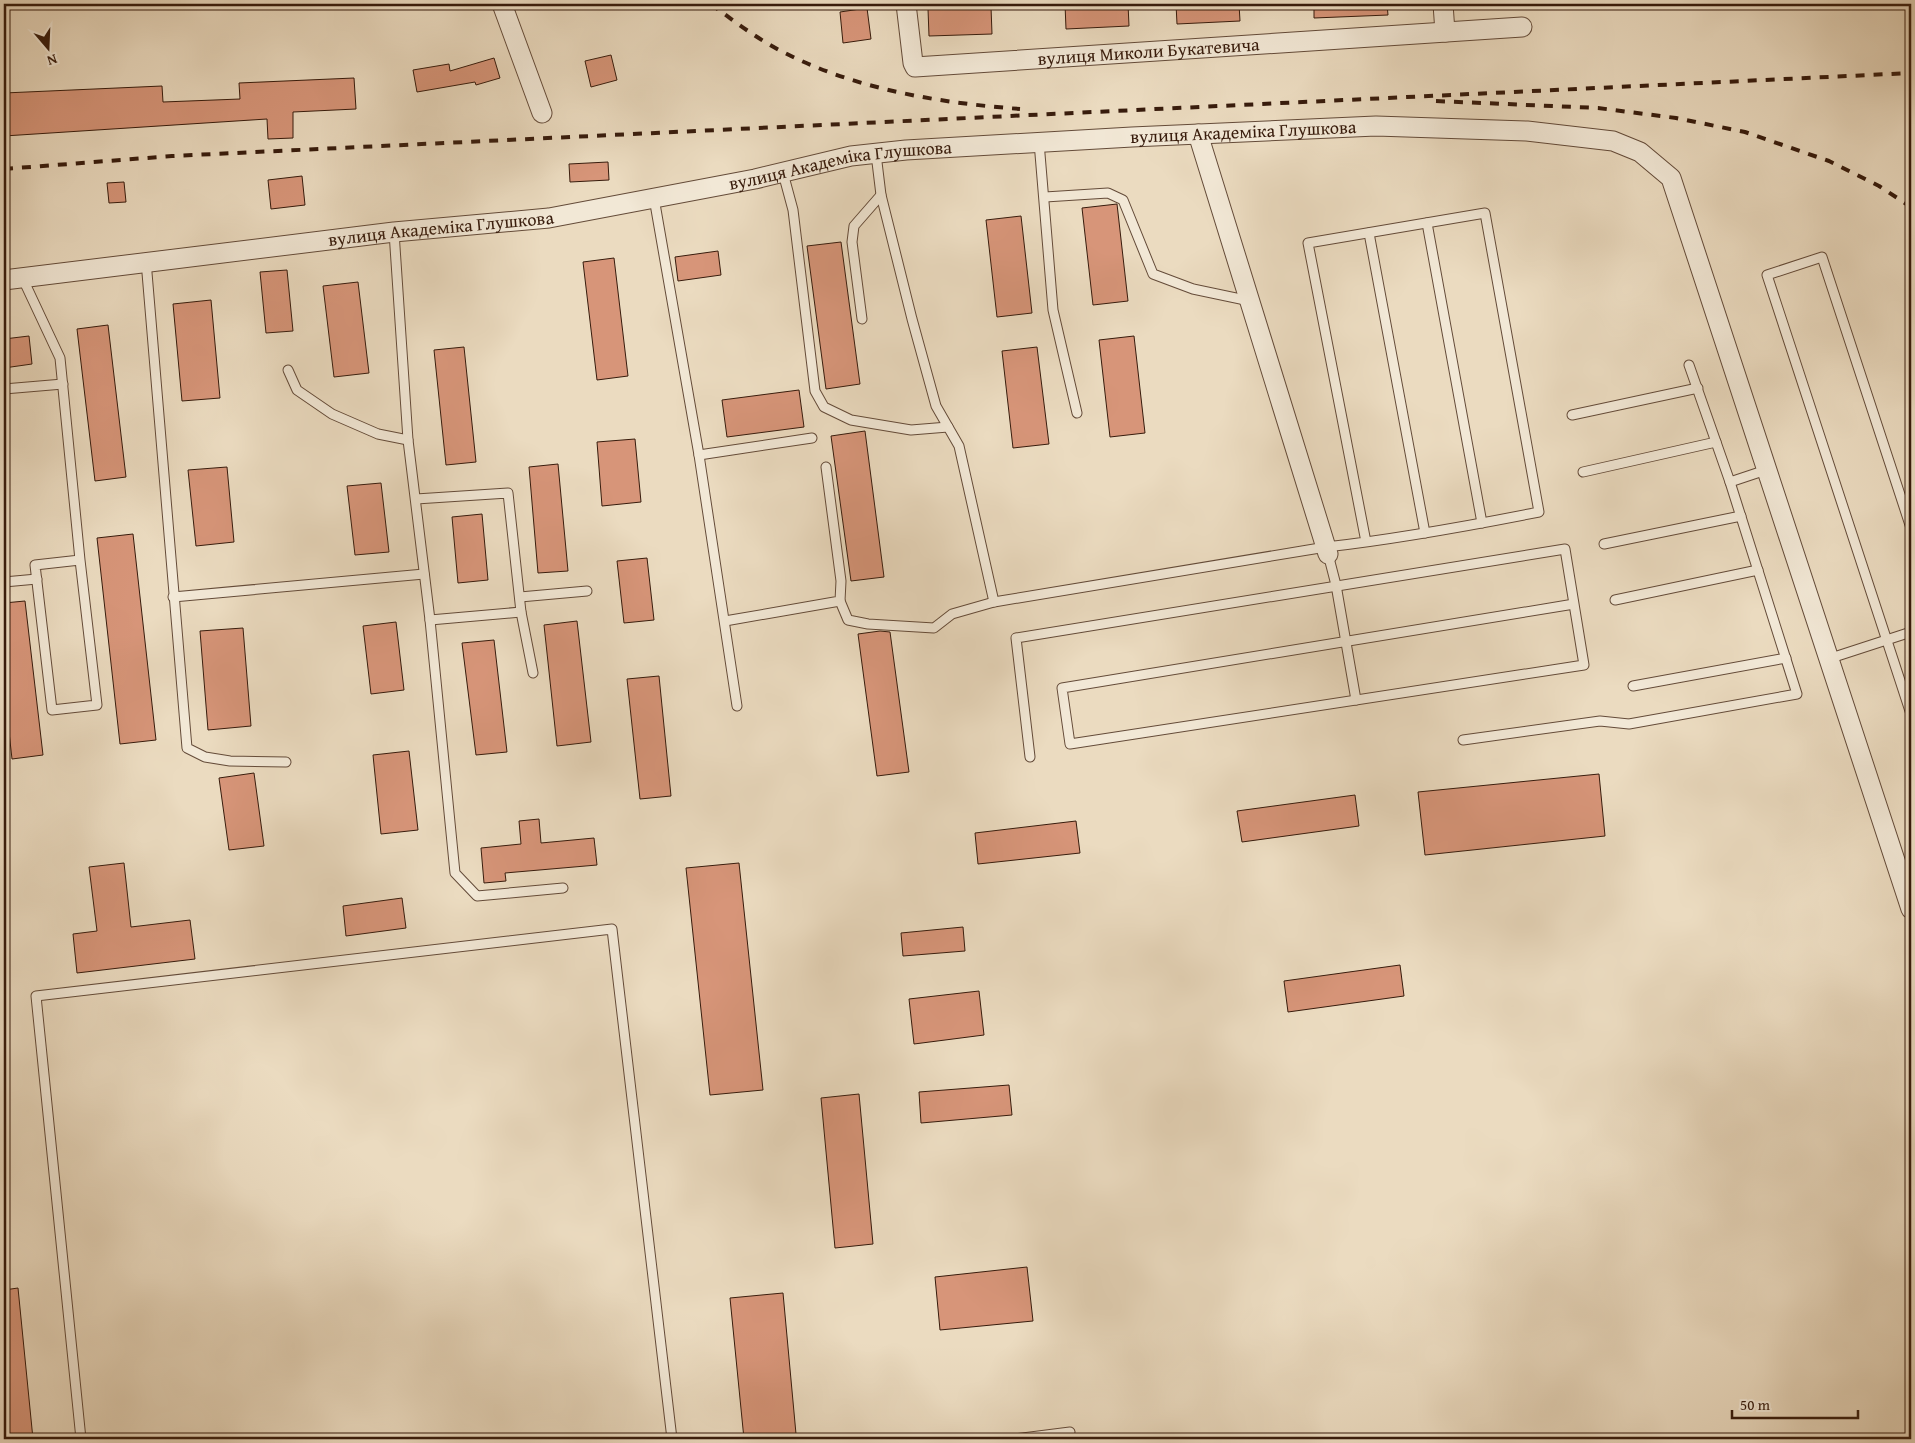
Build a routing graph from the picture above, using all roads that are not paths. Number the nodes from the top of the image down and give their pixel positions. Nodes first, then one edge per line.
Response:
1 (502, 4) edge
2 (906, 4) edge
3 (1443, 4) edge
4 (1522, 27) dead end
5 (1445, 32) junction
6 (542, 113) dead end
7 (1198, 134) junction
8 (1039, 142) junction
9 (876, 154) junction
10 (783, 173) junction
11 (882, 195) junction
12 (1044, 196) junction
13 (654, 198) junction
14 (1427, 223) junction
15 (394, 232) junction
16 (1369, 233) junction
17 (146, 261) junction
18 (22, 277) junction
19 (4, 280) edge
20 (1250, 301) junction
21 (862, 319) dead end
22 (1690, 365) dead end
23 (288, 370) dead end
24 (63, 384) junction
25 (1698, 388) junction
26 (4, 389) edge
27 (1077, 413) dead end
28 (1572, 416) dead end
29 (948, 427) junction
30 (812, 438) dead end
31 (408, 440) junction
32 (1716, 442) junction
33 (699, 455) junction
34 (826, 467) dead end
35 (1766, 470) junction
36 (1583, 472) dead end
37 (1730, 482) junction
38 (416, 498) junction
39 (1741, 516) junction
40 (1482, 523) junction
41 (1911, 528) edge
42 (1425, 533) junction
43 (1366, 542) junction
44 (1604, 544) dead end
45 (1327, 550) junction
46 (80, 560) junction
47 (1758, 570) junction
48 (424, 574) junction
49 (37, 579) junction
50 (4, 582) edge
51 (1336, 585) junction
52 (587, 591) dead end
53 (173, 597) junction
54 (520, 597) junction
55 (1615, 600) dead end
56 (840, 601) junction
57 (994, 602) junction
58 (1574, 604) junction
59 (521, 612) junction
60 (430, 620) junction
61 (725, 621) junction
62 (1911, 632) edge
63 (1887, 640) junction
64 (1345, 642) junction
65 (1786, 658) junction
66 (1828, 659) junction
67 (533, 673) dead end
68 (1633, 686) dead end
69 (1356, 700) junction
70 (737, 706) dead end
71 (1911, 714) edge
72 (1463, 740) dead end
73 (1030, 757) dead end
74 (286, 762) dead end
75 (563, 888) dead end
76 (1911, 909) edge
77 (1070, 1432) dead end
78 (81, 1439) edge
79 (672, 1439) edge
80 (1015, 1439) edge

1 - 6 street
2 - 5 street, вулиця Миколи Букатевича
3 - 5 street
4 - 5 street, вулиця Миколи Букатевича
7 - 8 street, вулиця Академіка Глушкова
7 - 20 street
7 - 35 street, вулиця Академіка Глушкова
8 - 9 street, вулиця Академіка Глушкова
8 - 12 lane
9 - 10 street, вулиця Академіка Глушкова
9 - 11 lane
10 - 13 street, вулиця Академіка Глушкова
10 - 29 lane
11 - 21 lane
11 - 29 lane
12 - 20 lane
12 - 27 lane
13 - 15 street, вулиця Академіка Глушкова
13 - 33 lane
14 - 16 lane
14 - 40 lane
14 - 40 lane
15 - 17 street, вулиця Академіка Глушкова
15 - 31 lane
16 - 42 lane
16 - 43 lane
17 - 18 street, вулиця Академіка Глушкова
17 - 53 lane
18 - 19 street, вулиця Академіка Глушкова
18 - 24 lane
20 - 45 street
22 - 25 lane
23 - 31 lane
24 - 26 lane
24 - 46 lane
25 - 28 lane
25 - 32 lane
29 - 57 lane
30 - 33 lane
31 - 38 lane
32 - 36 lane
32 - 37 lane
33 - 61 lane
34 - 56 lane
35 - 37 lane
35 - 66 street
37 - 39 lane
38 - 48 lane
38 - 54 lane
39 - 44 lane
39 - 47 lane
40 - 42 lane
41 - 63 lane
42 - 43 lane
43 - 45 lane
45 - 51 lane
45 - 57 lane
46 - 49 lane
46 - 49 lane
47 - 55 lane
47 - 65 lane
48 - 53 lane
48 - 60 lane
49 - 50 lane
51 - 58 lane
51 - 64 lane
51 - 73 lane
52 - 54 lane
53 - 74 lane
54 - 59 lane
56 - 57 lane
56 - 61 lane
58 - 64 lane
58 - 69 lane
59 - 60 lane
59 - 67 lane
60 - 75 lane
61 - 70 lane
62 - 63 lane
63 - 66 lane
63 - 71 lane
64 - 69 lane
64 - 69 lane
65 - 68 lane
65 - 72 lane
66 - 76 street
77 - 80 lane
78 - 79 lane

